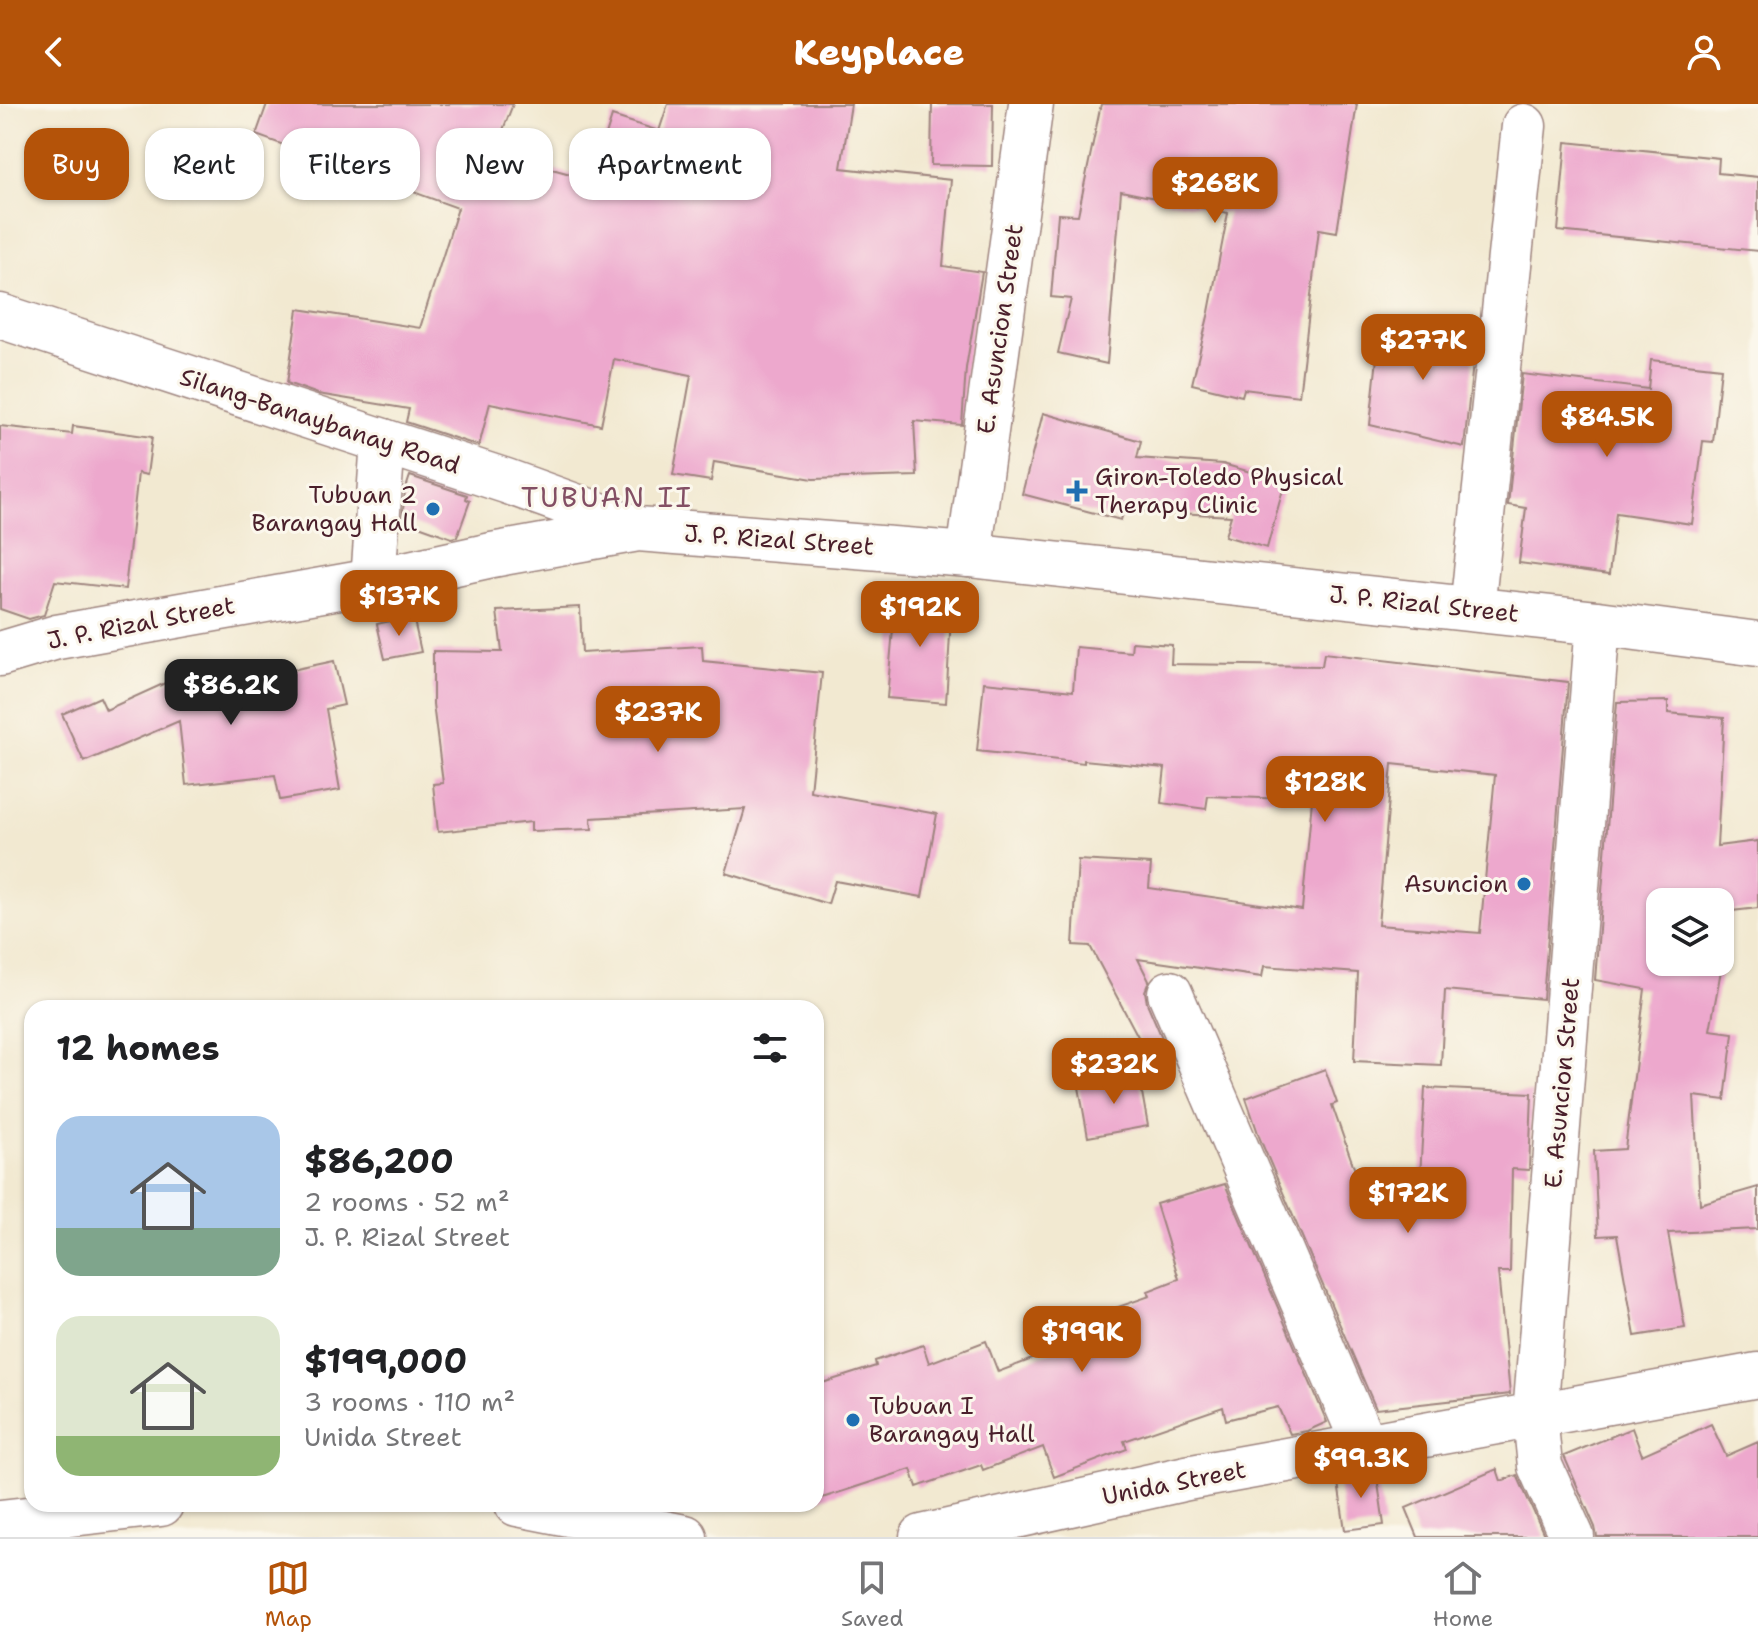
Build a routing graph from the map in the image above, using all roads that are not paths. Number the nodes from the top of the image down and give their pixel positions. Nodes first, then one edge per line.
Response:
1 (1031, 104) edge
2 (1524, 126) dead end
3 (0, 316) edge
4 (383, 441) junction
5 (638, 529) junction
6 (969, 555) junction
7 (373, 581) junction
8 (1472, 609) junction
9 (1598, 623) junction
10 (1758, 644) edge
11 (0, 654) edge
12 (1170, 993) dead end
13 (1758, 1375) edge
14 (1535, 1416) junction
15 (1365, 1447) junction
16 (89, 1512) edge
17 (558, 1512) edge
18 (0, 1522) edge
19 (685, 1537) edge
20 (922, 1537) edge
21 (1572, 1537) edge

1 - 6 main road, E. Asuncion Street
2 - 8 main road
3 - 4 main road, Silang-Banaybanay Road
4 - 5 main road, Silang-Banaybanay Road
4 - 7 main road
5 - 6 main road, J. P. Rizal Street
5 - 7 main road, J. P. Rizal Street
6 - 8 main road, J. P. Rizal Street
7 - 11 main road, J. P. Rizal Street
8 - 9 main road, J. P. Rizal Street
9 - 10 main road, J. P. Rizal Street
9 - 14 main road, E. Asuncion Street
12 - 15 main road
13 - 14 main road, Unida Street
14 - 15 main road, Unida Street
14 - 21 main road, E. Asuncion Street
15 - 20 main road, Unida Street
16 - 18 main road
17 - 19 main road

